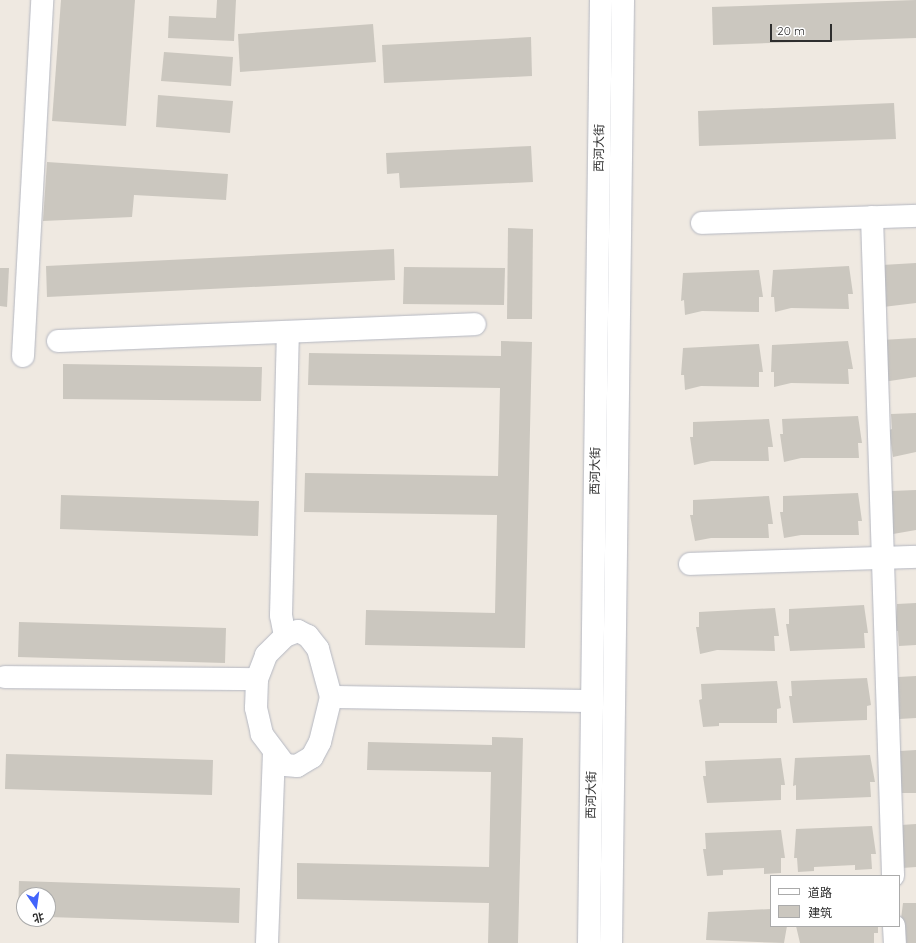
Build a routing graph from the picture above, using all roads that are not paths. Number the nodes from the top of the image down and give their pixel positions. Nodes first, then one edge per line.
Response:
1 (42, 0) edge
2 (601, 0) edge
3 (623, 0) edge
4 (916, 216) edge
5 (872, 218) junction
6 (702, 223) dead end
7 (475, 324) dead end
8 (288, 332) junction
9 (58, 341) dead end
10 (23, 356) dead end
11 (916, 557) edge
12 (882, 558) junction
13 (690, 564) dead end
14 (285, 636) junction
15 (5, 677) dead end
16 (256, 679) junction
17 (331, 697) junction
18 (592, 701) junction
19 (274, 753) junction
20 (893, 875) edge
21 (894, 927) edge
22 (267, 943) edge
23 (589, 943) edge
24 (611, 943) edge
25 (895, 943) edge

1 - 10 street
2 - 18 street, 西河大街
3 - 24 street, 西河大街
4 - 5 street
5 - 6 street
5 - 12 street
7 - 8 street
8 - 9 street
8 - 14 street
11 - 12 street
12 - 13 street
12 - 20 street
14 - 16 street
14 - 17 street
15 - 16 street
16 - 19 street
17 - 18 street
17 - 19 street
18 - 23 street, 西河大街
19 - 22 street
21 - 25 street

